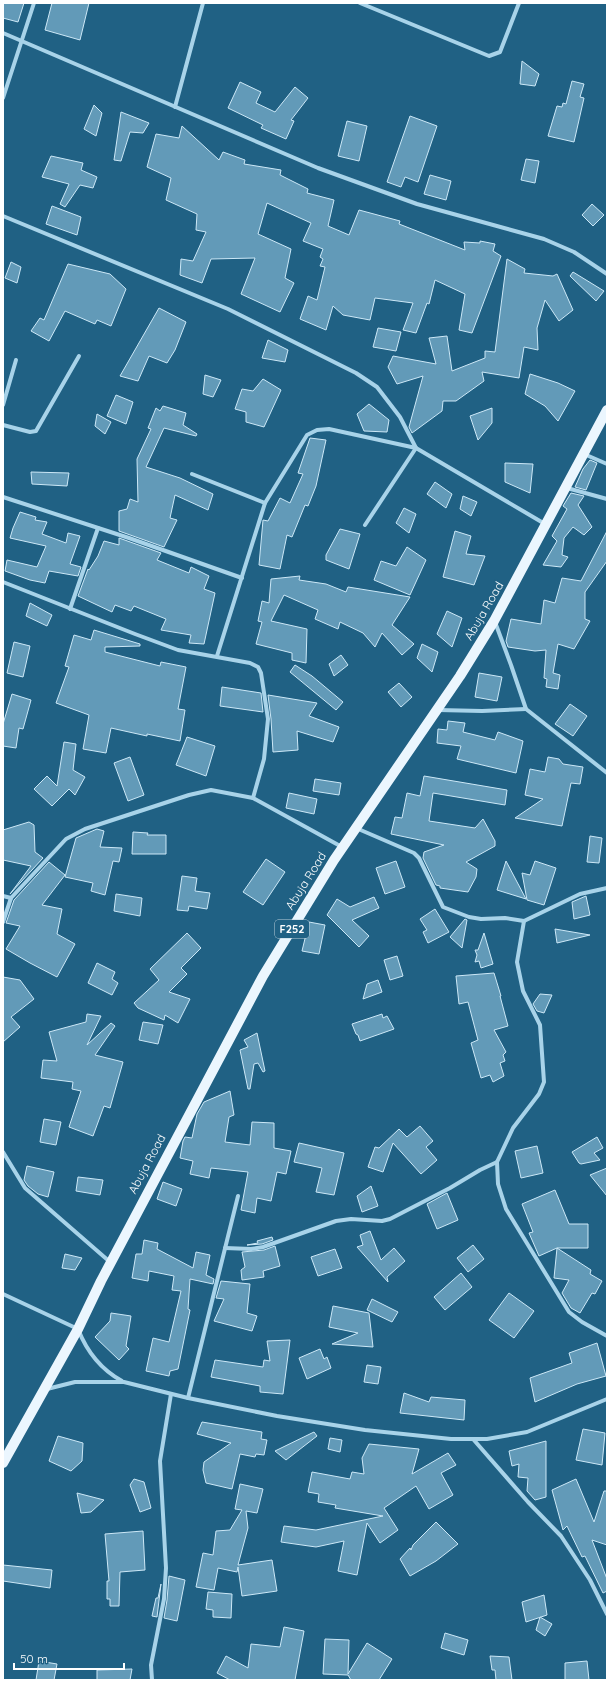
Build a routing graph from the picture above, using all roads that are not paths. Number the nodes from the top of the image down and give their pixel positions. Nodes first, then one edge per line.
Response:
1 (34, 3) edge
2 (203, 3) edge
3 (360, 3) edge
4 (520, 3) edge
5 (3, 34) edge
6 (22, 41) junction
7 (3, 98) edge
8 (175, 107) junction
9 (3, 216) edge
10 (607, 274) edge
11 (79, 356) dead end
12 (16, 360) dead end
13 (3, 405) edge
14 (607, 410) edge
15 (3, 425) edge
16 (416, 448) junction
17 (583, 454) junction
18 (607, 464) edge
19 (192, 474) dead end
20 (566, 488) junction
21 (3, 497) edge
22 (607, 499) edge
23 (265, 503) junction
24 (364, 524) dead end
25 (546, 525) junction
26 (98, 528) junction
27 (242, 578) junction
28 (3, 582) edge
29 (70, 609) junction
30 (494, 621) junction
31 (217, 656) junction
32 (437, 710) junction
33 (526, 710) junction
34 (607, 773) edge
35 (253, 798) junction
36 (356, 828) junction
37 (343, 848) junction
38 (607, 888) edge
39 (3, 896) edge
40 (11, 898) junction
41 (524, 921) junction
42 (3, 922) edge
43 (3, 1152) edge
44 (496, 1162) junction
45 (238, 1196) dead end
46 (225, 1248) junction
47 (110, 1262) junction
48 (3, 1294) edge
49 (78, 1329) junction
50 (607, 1336) edge
51 (124, 1382) junction
52 (44, 1390) junction
53 (171, 1394) junction
54 (188, 1398) junction
55 (607, 1399) edge
56 (473, 1439) junction
57 (3, 1463) edge
58 (607, 1614) edge
59 (152, 1680) edge

1 - 6 street
2 - 8 street
3 - 4 street
5 - 6 street
6 - 7 street
6 - 8 street
8 - 10 street
9 - 16 street
11 - 15 street
12 - 13 street
14 - 17 main road, Abuja Road / F252
16 - 23 street
16 - 24 street
16 - 25 street
17 - 18 street
17 - 20 main road, Abuja Road / F252
19 - 23 street
20 - 22 street
20 - 25 main road, Abuja Road / F252
21 - 26 street
23 - 27 street
25 - 30 main road, Abuja Road / F252
26 - 27 street
26 - 29 street
27 - 31 street
28 - 29 street
29 - 31 street
30 - 32 main road, Abuja Road / F252
30 - 33 street
31 - 35 street
32 - 33 street
32 - 36 main road, Abuja Road / F252
33 - 34 street
35 - 37 street
35 - 40 street
36 - 37 main road, Abuja Road / F252
36 - 41 street
37 - 47 main road, Abuja Road / F252
38 - 41 street
39 - 40 street
40 - 42 street
41 - 44 street
43 - 47 street
44 - 46 street
44 - 50 street
45 - 46 street
46 - 54 street
47 - 49 main road, Abuja Road / F252
48 - 49 street
49 - 51 street
49 - 52 main road, Abuja Road / F252
51 - 52 street
51 - 53 street
52 - 57 main road, Abuja Road / F252
53 - 54 street
53 - 59 street
54 - 56 street
55 - 56 street
56 - 58 street

